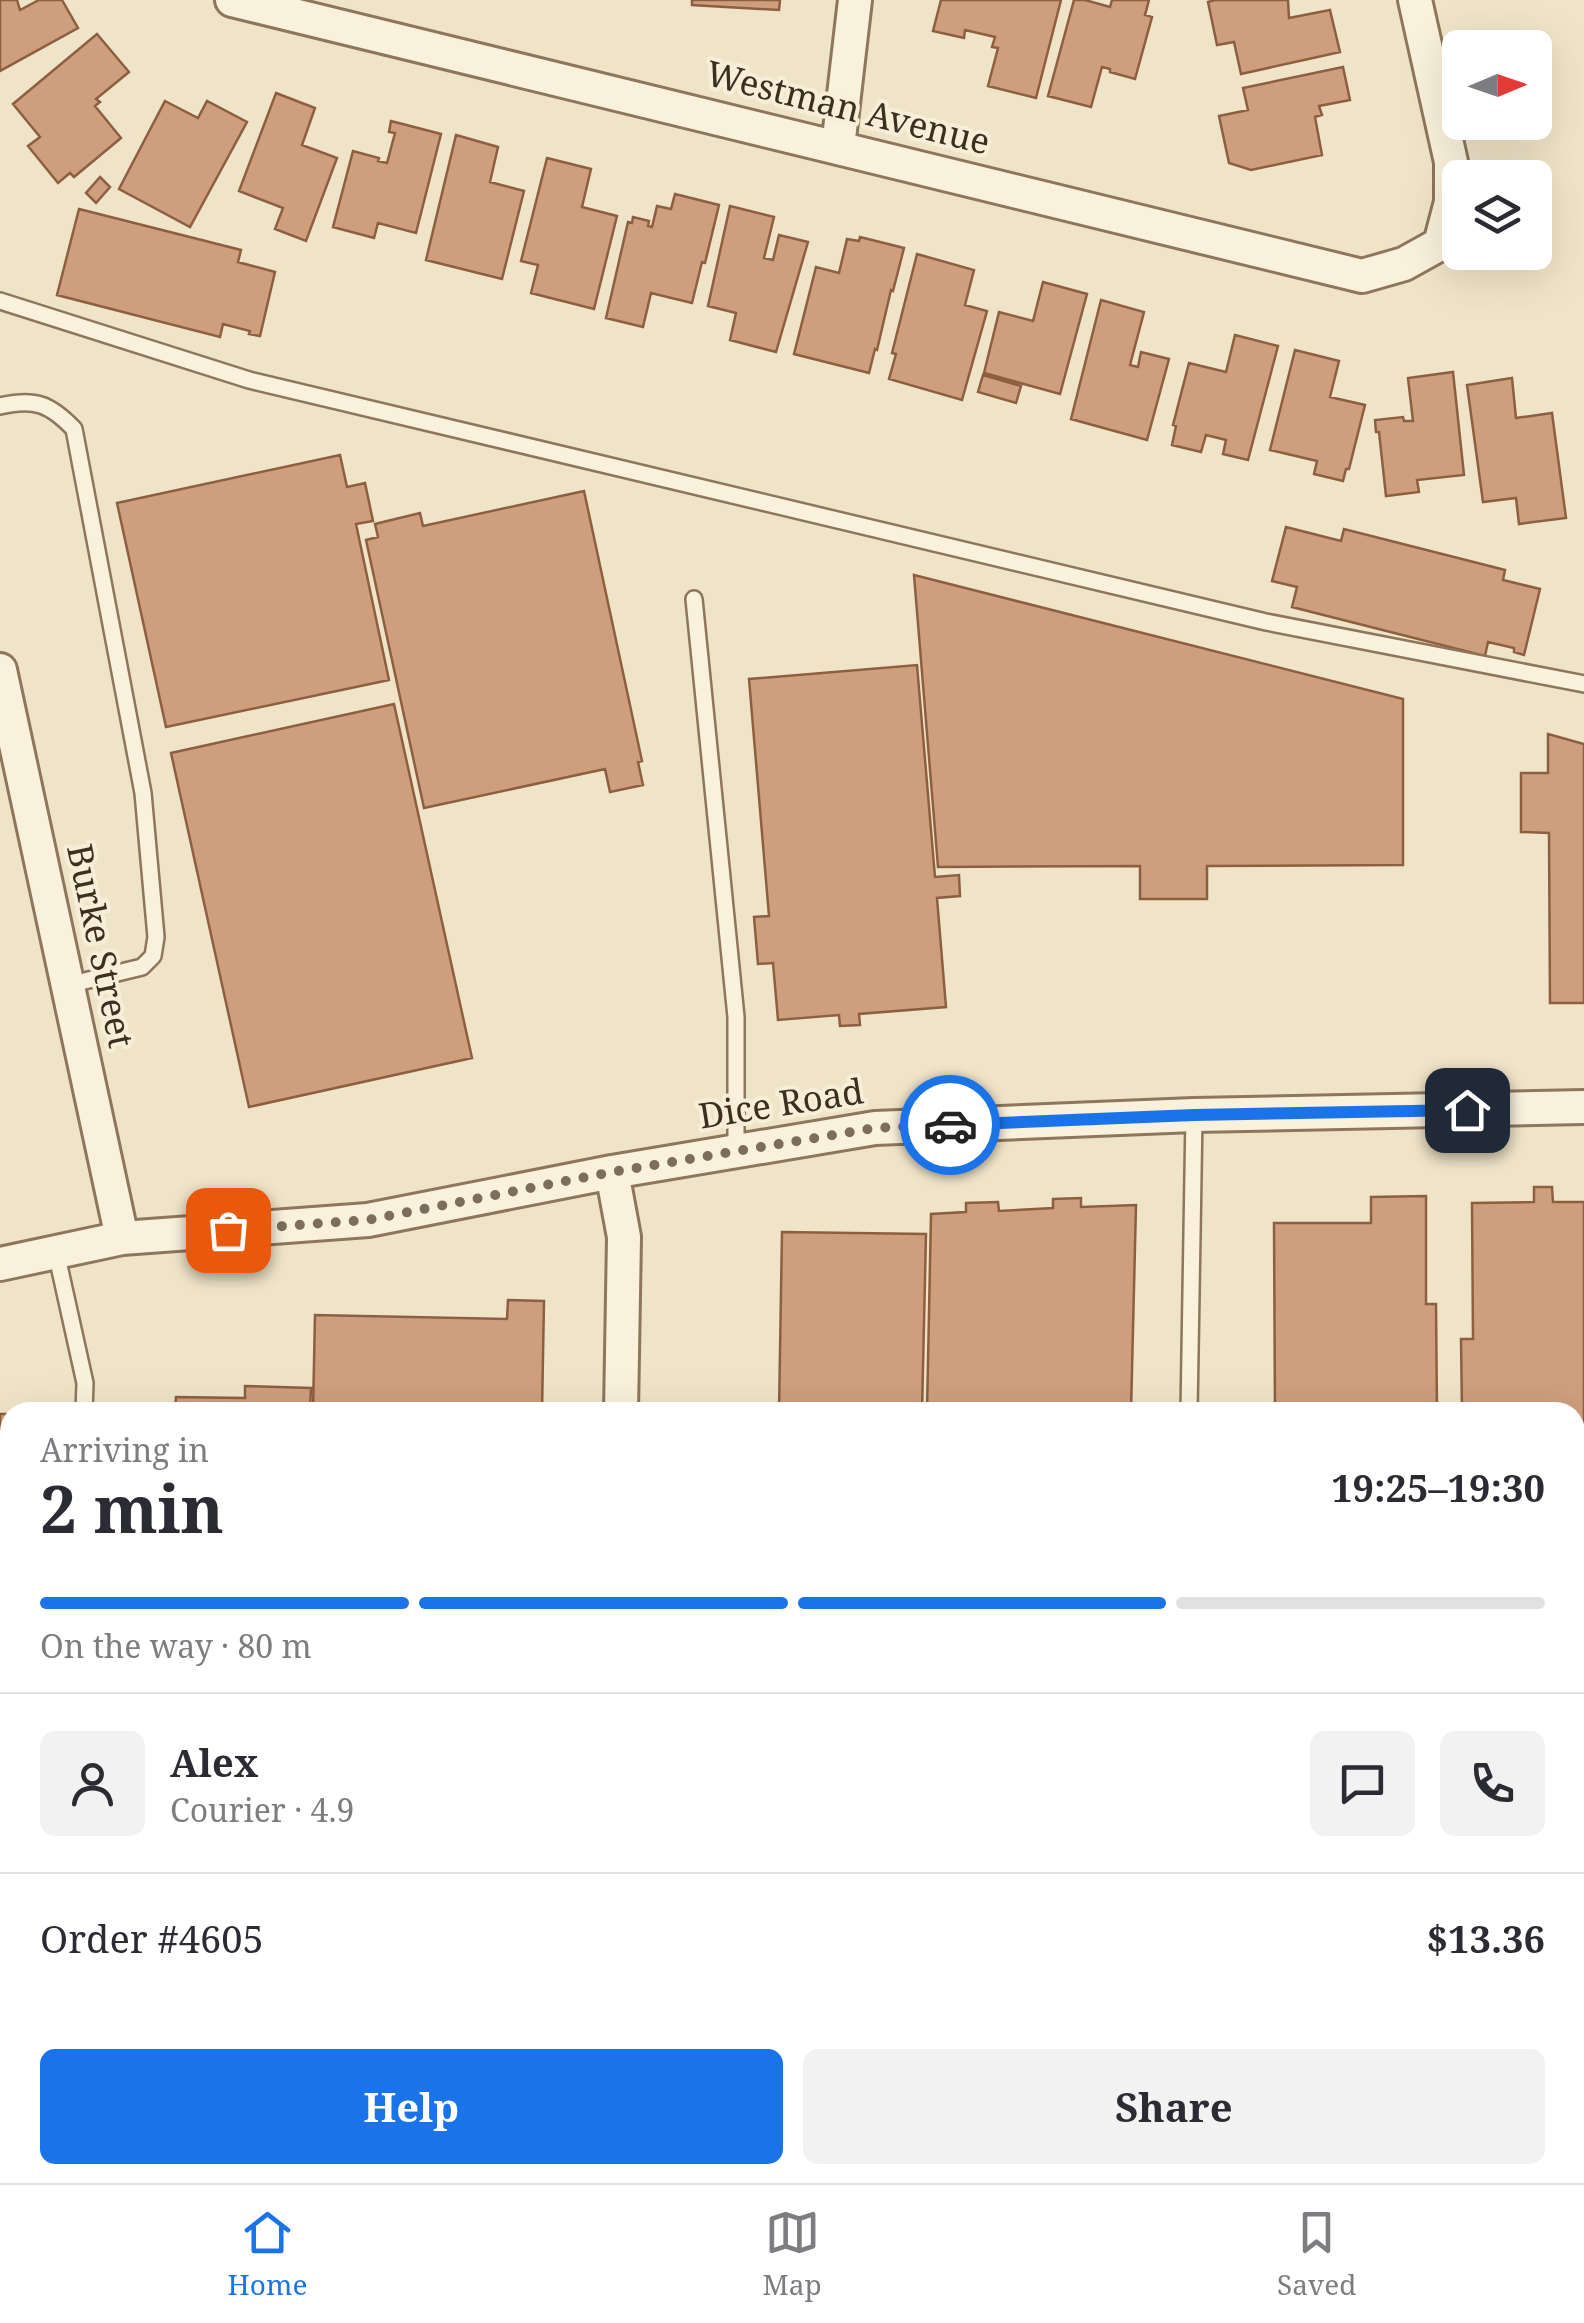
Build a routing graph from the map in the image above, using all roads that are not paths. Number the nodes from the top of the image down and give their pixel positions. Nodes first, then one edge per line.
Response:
1 (232, 0) edge
2 (855, 0) edge
3 (1416, 0) edge
4 (838, 147) junction
5 (0, 301) edge
6 (0, 406) edge
7 (694, 598) dead end
8 (0, 670) edge
9 (1584, 684) edge
10 (68, 985) junction
11 (1584, 1107) edge
12 (1194, 1115) junction
13 (736, 1151) junction
14 (612, 1172) junction
15 (122, 1238) junction
16 (56, 1252) junction
17 (0, 1264) edge
18 (84, 1402) edge
19 (621, 1402) edge
20 (1189, 1402) edge

1 - 4 street, Westman Avenue
2 - 4 street
3 - 4 street, Westman Avenue
5 - 9 lane
6 - 10 lane
7 - 13 lane
8 - 10 street, Burke Street
10 - 15 street, Burke Street
11 - 12 street, Dice Road
12 - 13 street, Dice Road
12 - 20 lane
13 - 14 street, Dice Road
14 - 15 street, Dice Road
14 - 19 street
15 - 16 street, Dice Road
16 - 17 street, Dice Road
16 - 18 lane

